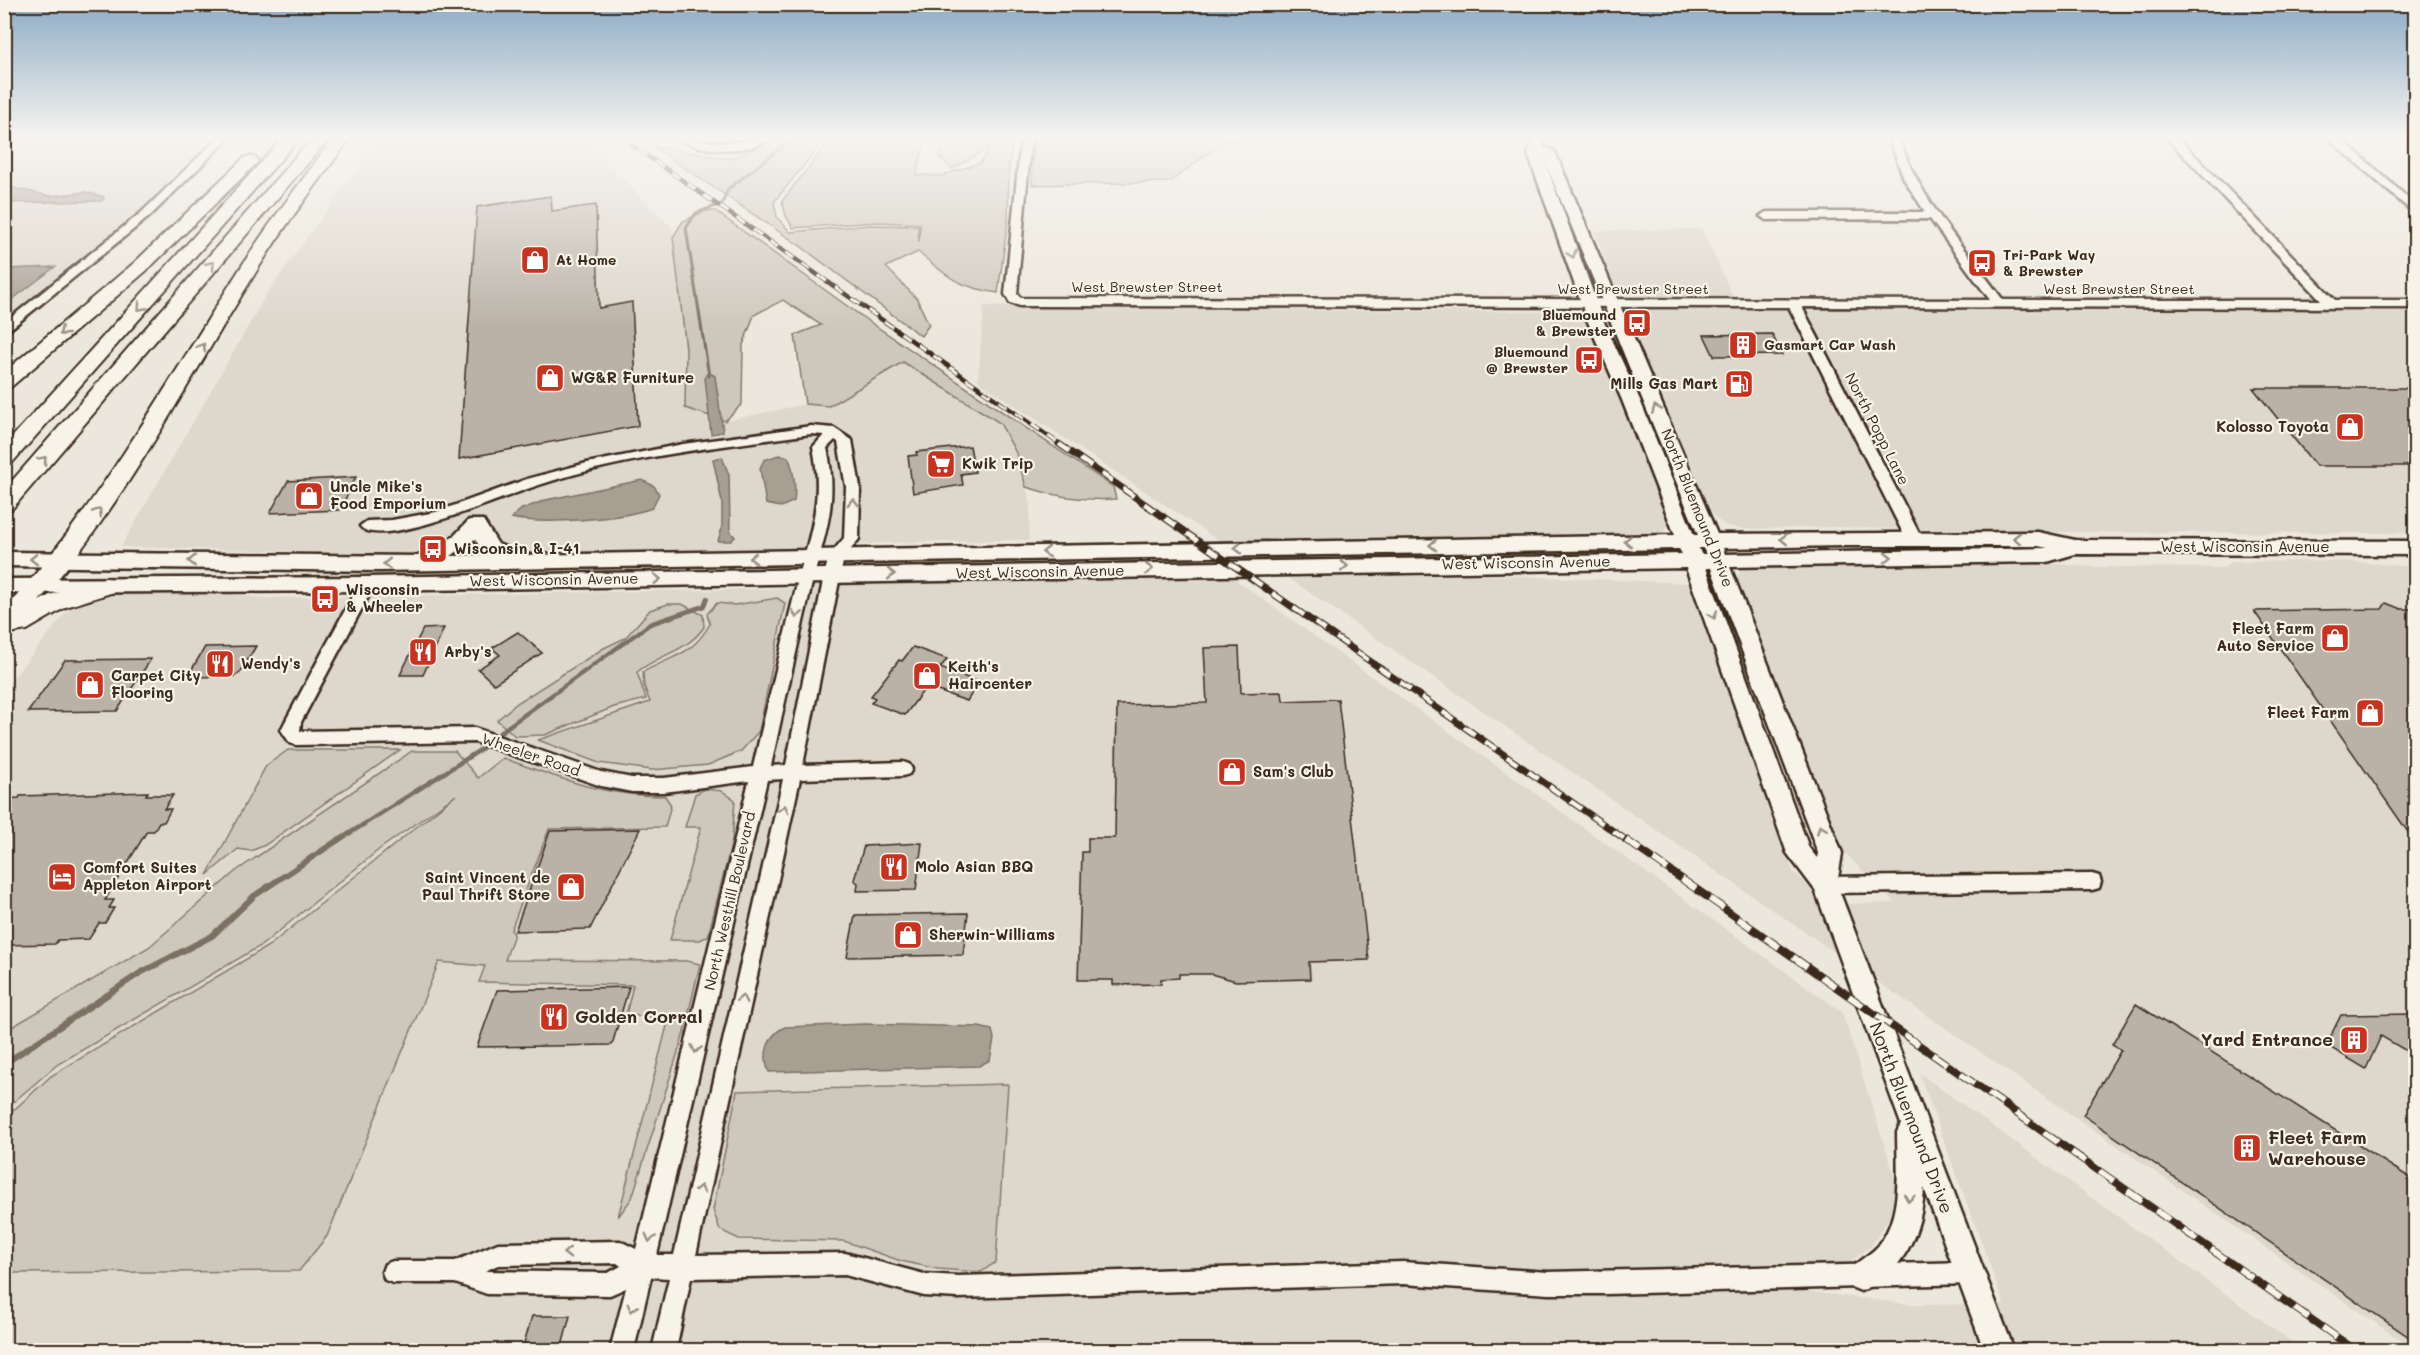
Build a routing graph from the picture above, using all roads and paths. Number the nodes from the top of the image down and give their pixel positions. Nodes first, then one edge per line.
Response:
1 (159, 201) edge
2 (208, 201) edge
3 (235, 201) edge
4 (266, 201) edge
5 (293, 201) edge
6 (1020, 201) edge
7 (1552, 201) edge
8 (1569, 201) edge
9 (1925, 201) edge
10 (2233, 201) edge
11 (2403, 201) edge
12 (2415, 212) edge
13 (1934, 215) junction
14 (1766, 216) dead end
15 (1590, 304) junction
16 (1612, 304) junction
17 (1794, 304) junction
18 (2000, 304) junction
19 (2332, 304) junction
20 (2415, 304) edge
21 (4, 330) edge
22 (4, 383) edge
23 (833, 434) junction
24 (4, 459) edge
25 (4, 504) edge
26 (468, 507) junction
27 (476, 525) junction
28 (367, 526) dead end
29 (1914, 539) junction
30 (1710, 540) junction
31 (2075, 547) junction
32 (2415, 548) edge
33 (1690, 550) junction
34 (837, 556) junction
35 (812, 557) junction
36 (4, 559) edge
37 (63, 559) junction
38 (1718, 560) junction
39 (552, 561) junction
40 (417, 564) junction
41 (806, 576) junction
42 (832, 576) junction
43 (368, 584) junction
44 (4, 586) edge
45 (42, 586) junction
46 (106, 586) junction
47 (4, 626) edge
48 (4, 639) edge
49 (903, 769) dead end
50 (792, 772) junction
51 (760, 773) junction
52 (2092, 882) dead end
53 (1825, 885) junction
54 (1911, 1119) junction
55 (643, 1266) junction
56 (683, 1267) junction
57 (393, 1272) dead end
58 (455, 1272) junction
59 (1970, 1273) junction
60 (1861, 1277) junction
61 (622, 1350) edge
62 (664, 1350) edge
63 (1999, 1350) edge

1 - 21 street
2 -> 22 highway
3 -> 24 highway
25 -> 4 highway
37 -> 5 highway
6 - 15 street, West Brewster Street
7 -> 15 main road, North Bluemound Drive
8 - 16 main road, North Bluemound Drive
9 - 13 street
10 - 19 street
11 - 12 street
13 - 14 street
13 - 18 street
15 - 16 street, West Brewster Street
15 - 33 main road, North Bluemound Drive
16 - 17 street, West Brewster Street
30 -> 16 main road, North Bluemound Drive
17 - 18 street, West Brewster Street
17 - 29 street, North Popp Lane
18 - 19 street, West Brewster Street
19 - 20 street, West Brewster Street
23 - 26 street
34 -> 23 street
23 - 35 street, North Westhill Boulevard
26 - 27 street
26 - 28 street
27 - 39 main road
27 - 40 main road
29 -> 30 main road, West Wisconsin Avenue
31 -> 29 main road, West Wisconsin Avenue
30 - 33 main road, West Wisconsin Avenue
30 - 38 main road, North Bluemound Drive
31 - 32 main road, West Wisconsin Avenue
38 -> 31 main road, West Wisconsin Avenue
33 -> 34 main road, West Wisconsin Avenue
33 - 38 main road, West Wisconsin Avenue
42 -> 33 main road, West Wisconsin Avenue
33 -> 53 main road, North Bluemound Drive
34 - 35 main road, West Wisconsin Avenue
34 - 42 street
35 -> 39 main road, West Wisconsin Avenue
35 - 41 street, North Westhill Boulevard
37 -> 36 main road, West Wisconsin Avenue
40 -> 37 main road, West Wisconsin Avenue
37 - 45 highway
53 -> 38 main road, North Bluemound Drive
39 - 40 main road, West Wisconsin Avenue
41 - 42 main road, West Wisconsin Avenue
43 -> 41 main road, West Wisconsin Avenue
41 -> 51 street, North Westhill Boulevard
42 - 50 street
43 - 46 main road, West Wisconsin Avenue
43 - 51 street, Wheeler Road
44 - 45 main road, West Wisconsin Avenue
45 - 46 main road, West Wisconsin Avenue
45 - 47 highway
46 - 48 highway
49 - 50 street, Wheeler Road
50 - 51 street, Wheeler Road
56 -> 50 street
51 -> 55 street, North Westhill Boulevard
52 - 53 street
53 - 54 main road, North Bluemound Drive
54 - 59 main road, North Bluemound Drive
54 -> 60 main road
55 - 56 street
55 - 58 street
55 -> 58 street
55 -> 61 street, North Westhill Boulevard
56 - 60 street
56 - 62 street
57 - 58 street
59 - 60 street
59 - 63 main road, North Bluemound Drive

